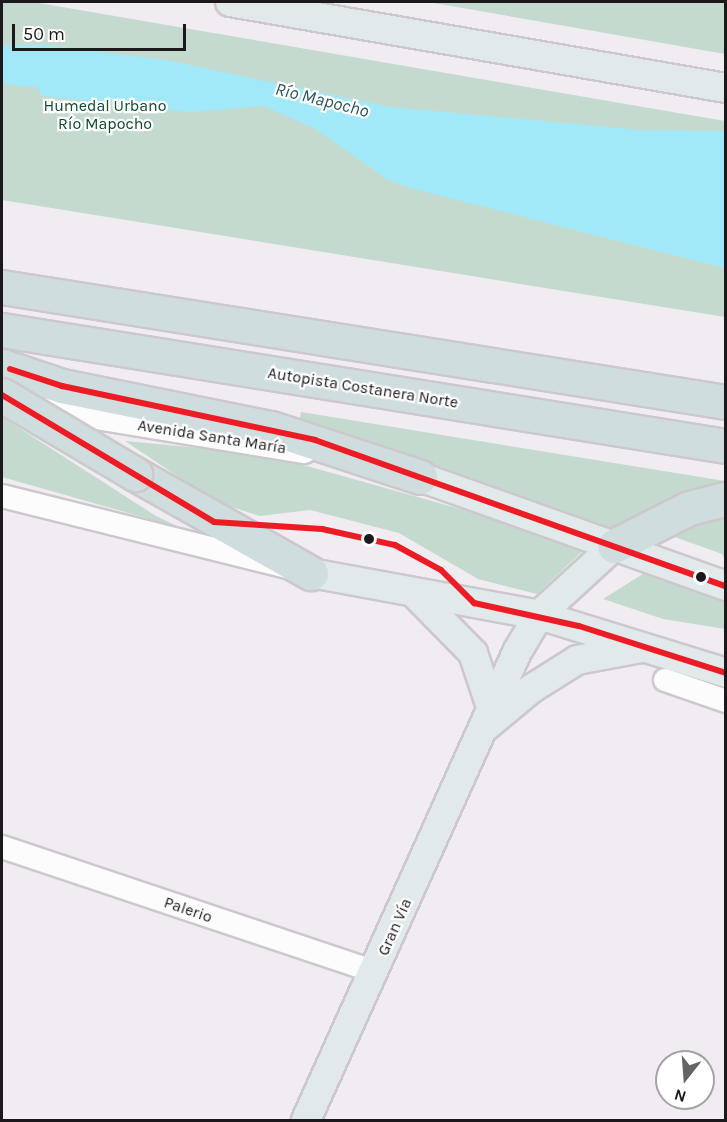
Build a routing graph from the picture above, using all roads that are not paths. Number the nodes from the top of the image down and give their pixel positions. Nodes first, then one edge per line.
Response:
1 (230, 2) edge
2 (726, 88) edge
3 (2, 287) edge
4 (2, 330) edge
5 (2, 366) edge
6 (2, 395) edge
7 (726, 402) edge
8 (2, 403) edge
9 (726, 446) edge
10 (420, 477) junction
11 (2, 496) edge
12 (726, 499) edge
13 (614, 546) junction
14 (311, 573) junction
15 (726, 586) edge
16 (415, 594) junction
17 (540, 615) junction
18 (649, 647) junction
19 (726, 673) edge
20 (665, 680) dead end
21 (726, 702) edge
22 (486, 719) junction
23 (2, 847) edge
24 (375, 972) junction
25 (306, 1120) edge

1 - 2 main road
3 - 7 highway
4 - 9 highway, Autopista Costanera Norte
5 - 10 highway
6 - 14 highway, bridge
8 - 10 street, Avenida Santa María
10 - 13 main road, Avenida Santa María
11 - 14 street
12 - 13 highway
13 - 15 main road, Avenida Santa María
13 - 17 main road, Gran Vía
14 - 16 main road
16 - 17 main road
16 - 22 main road
17 - 18 main road
17 - 22 main road, Gran Vía
18 - 19 main road
18 - 22 main road, Gran Vía
20 - 21 street
22 - 24 main road, Gran Vía
23 - 24 street, Palerio
24 - 25 main road, Gran Vía

